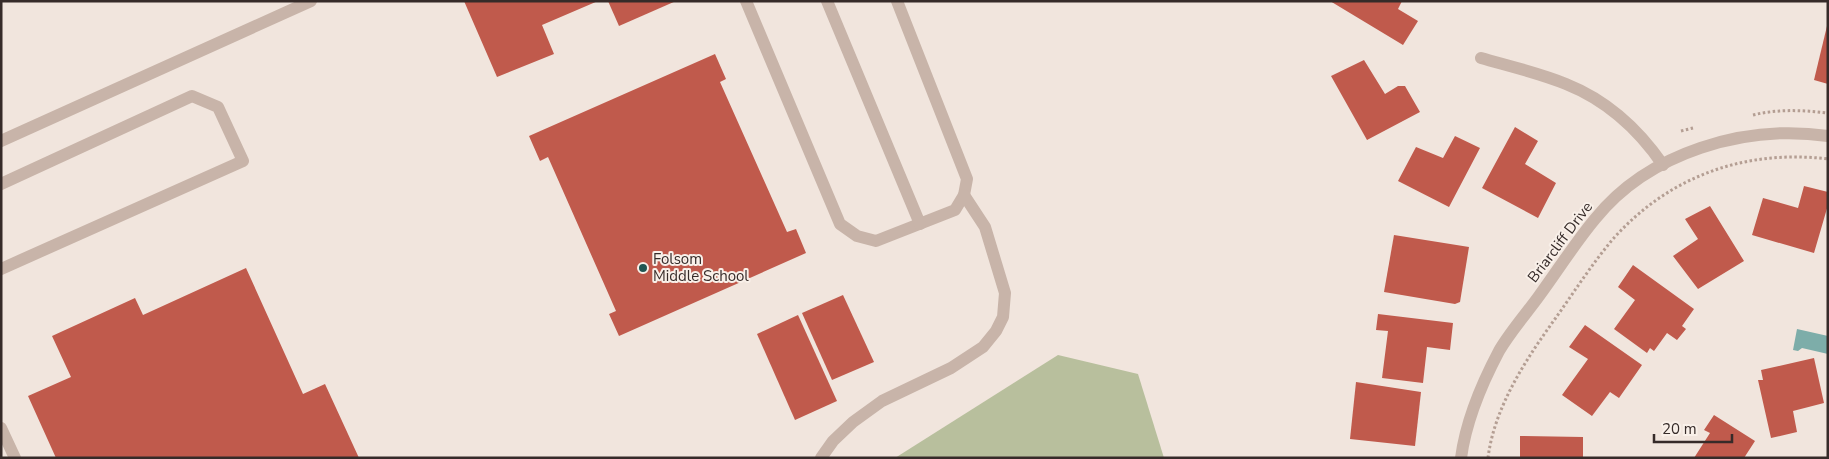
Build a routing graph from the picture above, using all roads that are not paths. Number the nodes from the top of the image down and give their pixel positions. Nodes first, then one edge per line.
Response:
1 (311, 1) edge
2 (746, 1) edge
3 (827, 1) edge
4 (897, 1) edge
5 (1481, 58) dead end
6 (1828, 136) edge
7 (1, 141) edge
8 (1663, 165) junction
9 (1, 184) edge
10 (964, 195) junction
11 (920, 224) junction
12 (1, 269) edge
13 (1, 429) edge
14 (15, 458) edge
15 (821, 458) edge
16 (1461, 458) edge

1 - 7 street
2 - 11 street
3 - 11 street
4 - 10 street
5 - 8 street
6 - 8 street, Briarcliff Drive
8 - 16 street, Briarcliff Drive
9 - 12 street
10 - 11 street
10 - 15 street
13 - 14 street

